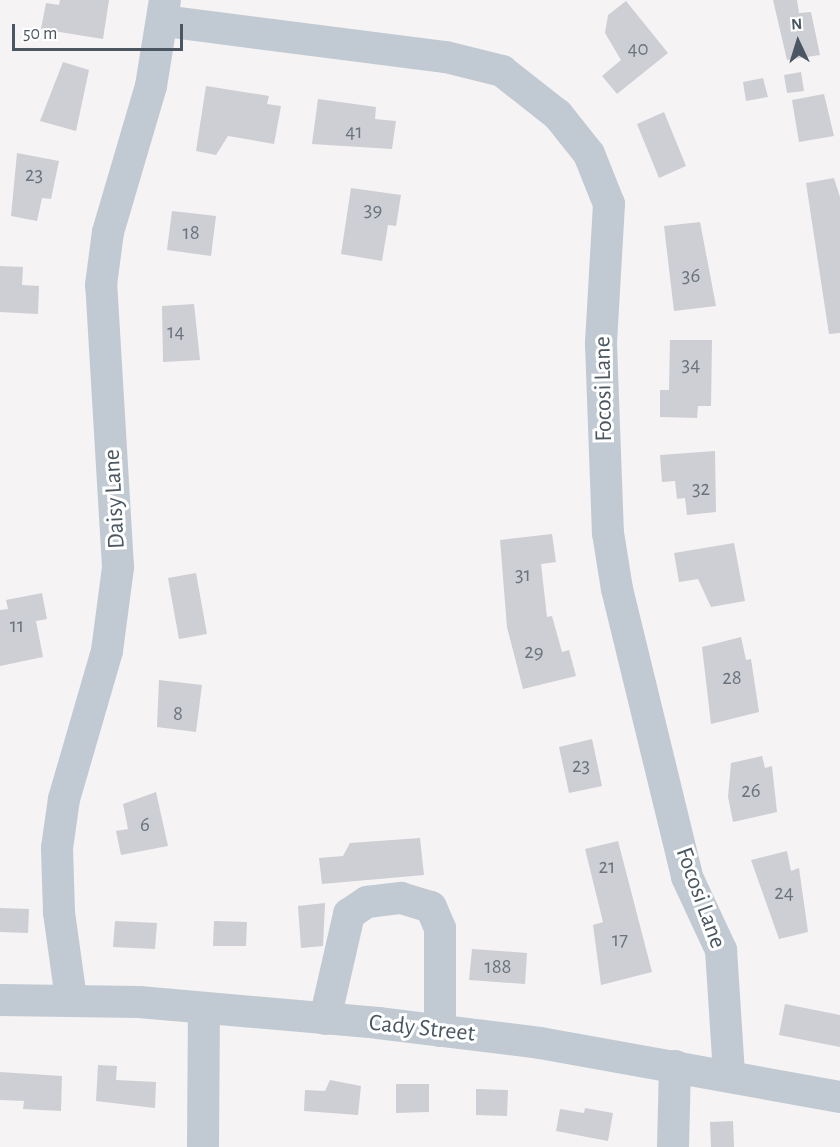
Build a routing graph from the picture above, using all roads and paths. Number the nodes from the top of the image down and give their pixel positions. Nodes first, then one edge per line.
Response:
1 (165, 10) edge
2 (71, 999) junction
3 (0, 1000) edge
4 (204, 1010) junction
5 (325, 1019) junction
6 (440, 1031) junction
7 (675, 1066) junction
8 (729, 1073) junction
9 (840, 1097) edge
10 (203, 1147) edge
11 (673, 1147) edge

1 - 2 street, Daisy Lane
1 - 8 street, Focosi Lane
2 - 3 street, Cady Street
2 - 4 street, Cady Street
4 - 5 street, Cady Street
4 - 10 street
5 - 6 street, Cady Street
5 - 6 street
6 - 7 street, Cady Street
7 - 8 street, Cady Street
7 - 11 street
8 - 9 street, Cady Street

